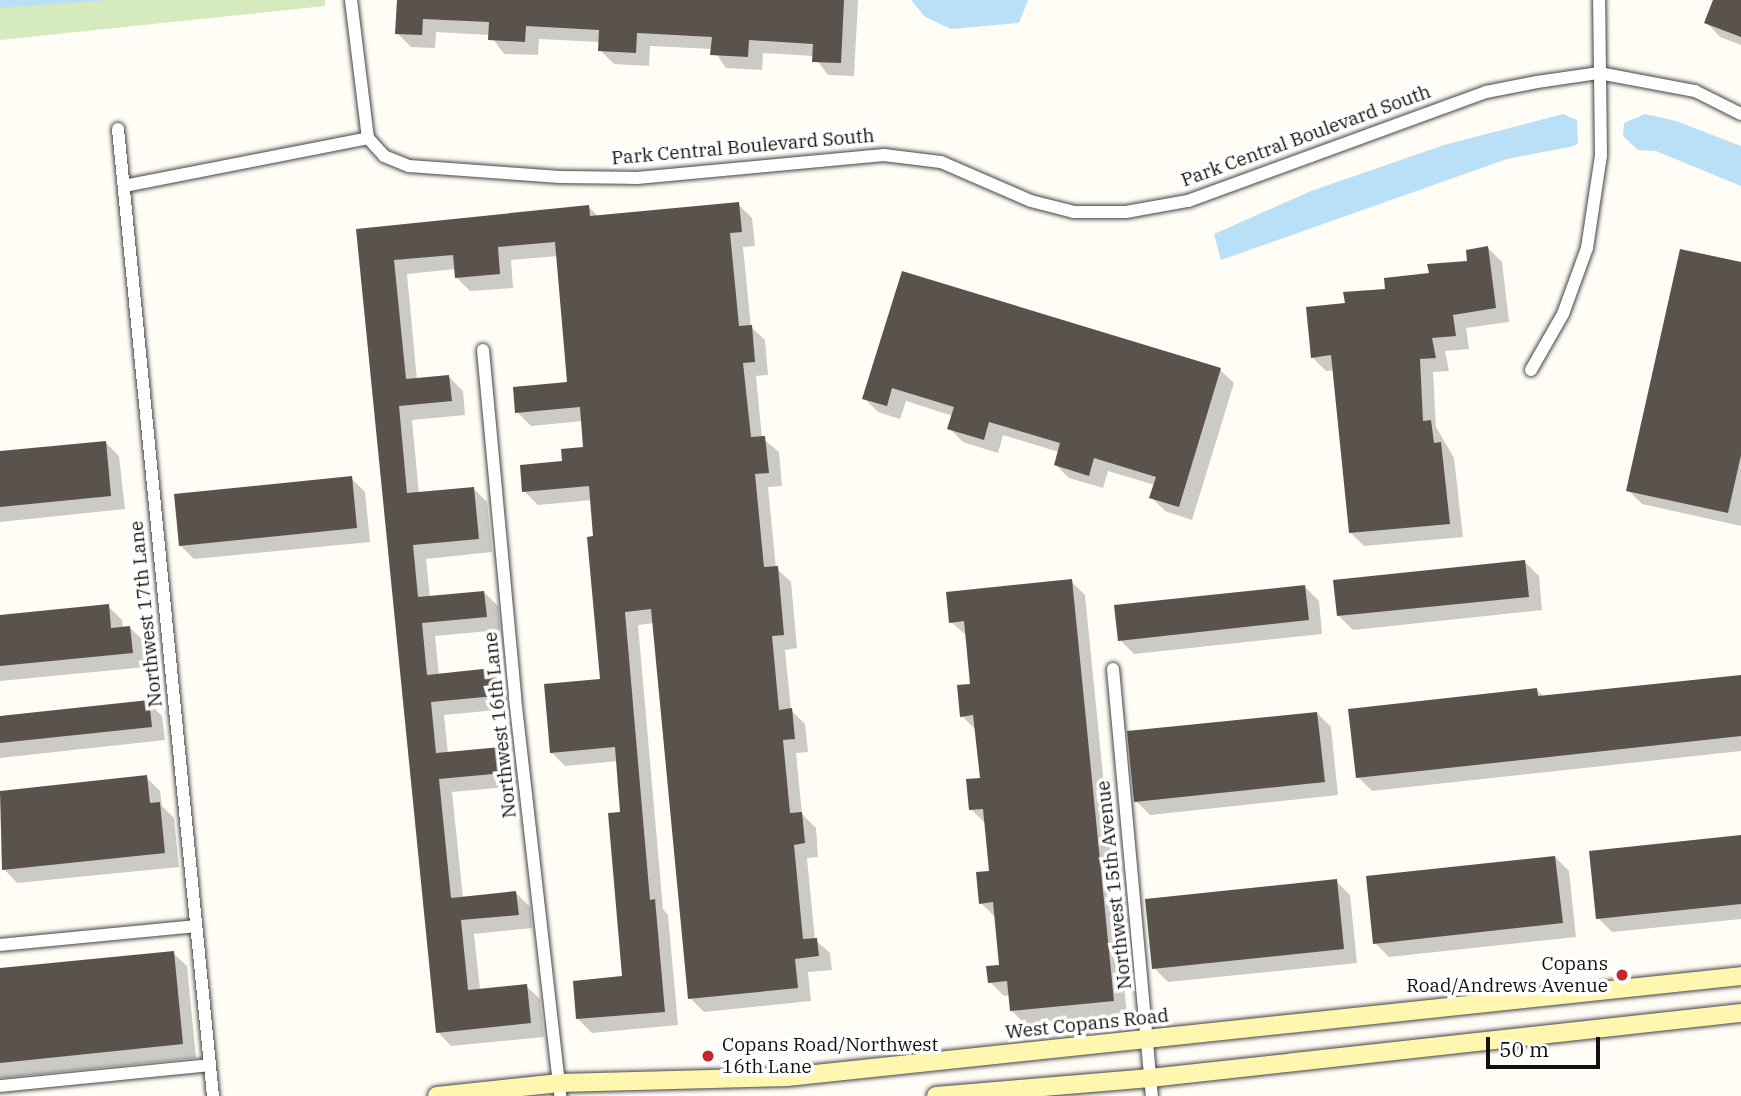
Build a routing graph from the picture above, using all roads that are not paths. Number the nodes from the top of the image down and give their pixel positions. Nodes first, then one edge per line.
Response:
1 (351, 0) edge
2 (1599, 0) edge
3 (1599, 73) junction
4 (1721, 104) junction
5 (1741, 108) edge
6 (1741, 114) edge
7 (118, 129) dead end
8 (368, 138) junction
9 (124, 186) junction
10 (483, 350) dead end
11 (1531, 370) dead end
12 (1113, 669) dead end
13 (196, 926) junction
14 (0, 945) edge
15 (1741, 976) edge
16 (1741, 1013) edge
17 (1150, 1038) junction
18 (211, 1065) junction
19 (1150, 1078) junction
20 (0, 1086) edge
21 (560, 1089) edge
22 (214, 1096) edge
23 (437, 1096) edge
24 (936, 1096) edge
25 (1152, 1096) edge

1 - 8 street
2 - 3 street
3 - 4 street, Park Central Boulevard South
3 - 8 street, Park Central Boulevard South
3 - 11 street
4 - 5 street, Park Central Boulevard South
4 - 6 street, Park Central Boulevard South
7 - 9 street, Northwest 17th Lane
8 - 9 street
9 - 13 street, Northwest 17th Lane
10 - 21 street, Northwest 16th Lane
12 - 17 street, Northwest 15th Avenue
13 - 14 street
13 - 18 street, Northwest 17th Lane
15 - 17 main road, West Copans Road
16 - 19 main road
17 - 19 street, Northwest 15th Avenue
17 - 21 main road, West Copans Road
18 - 20 street
18 - 22 street, Northwest 17th Lane
19 - 24 main road
19 - 25 street, Northwest 15th Avenue
21 - 23 main road, West Copans Road

